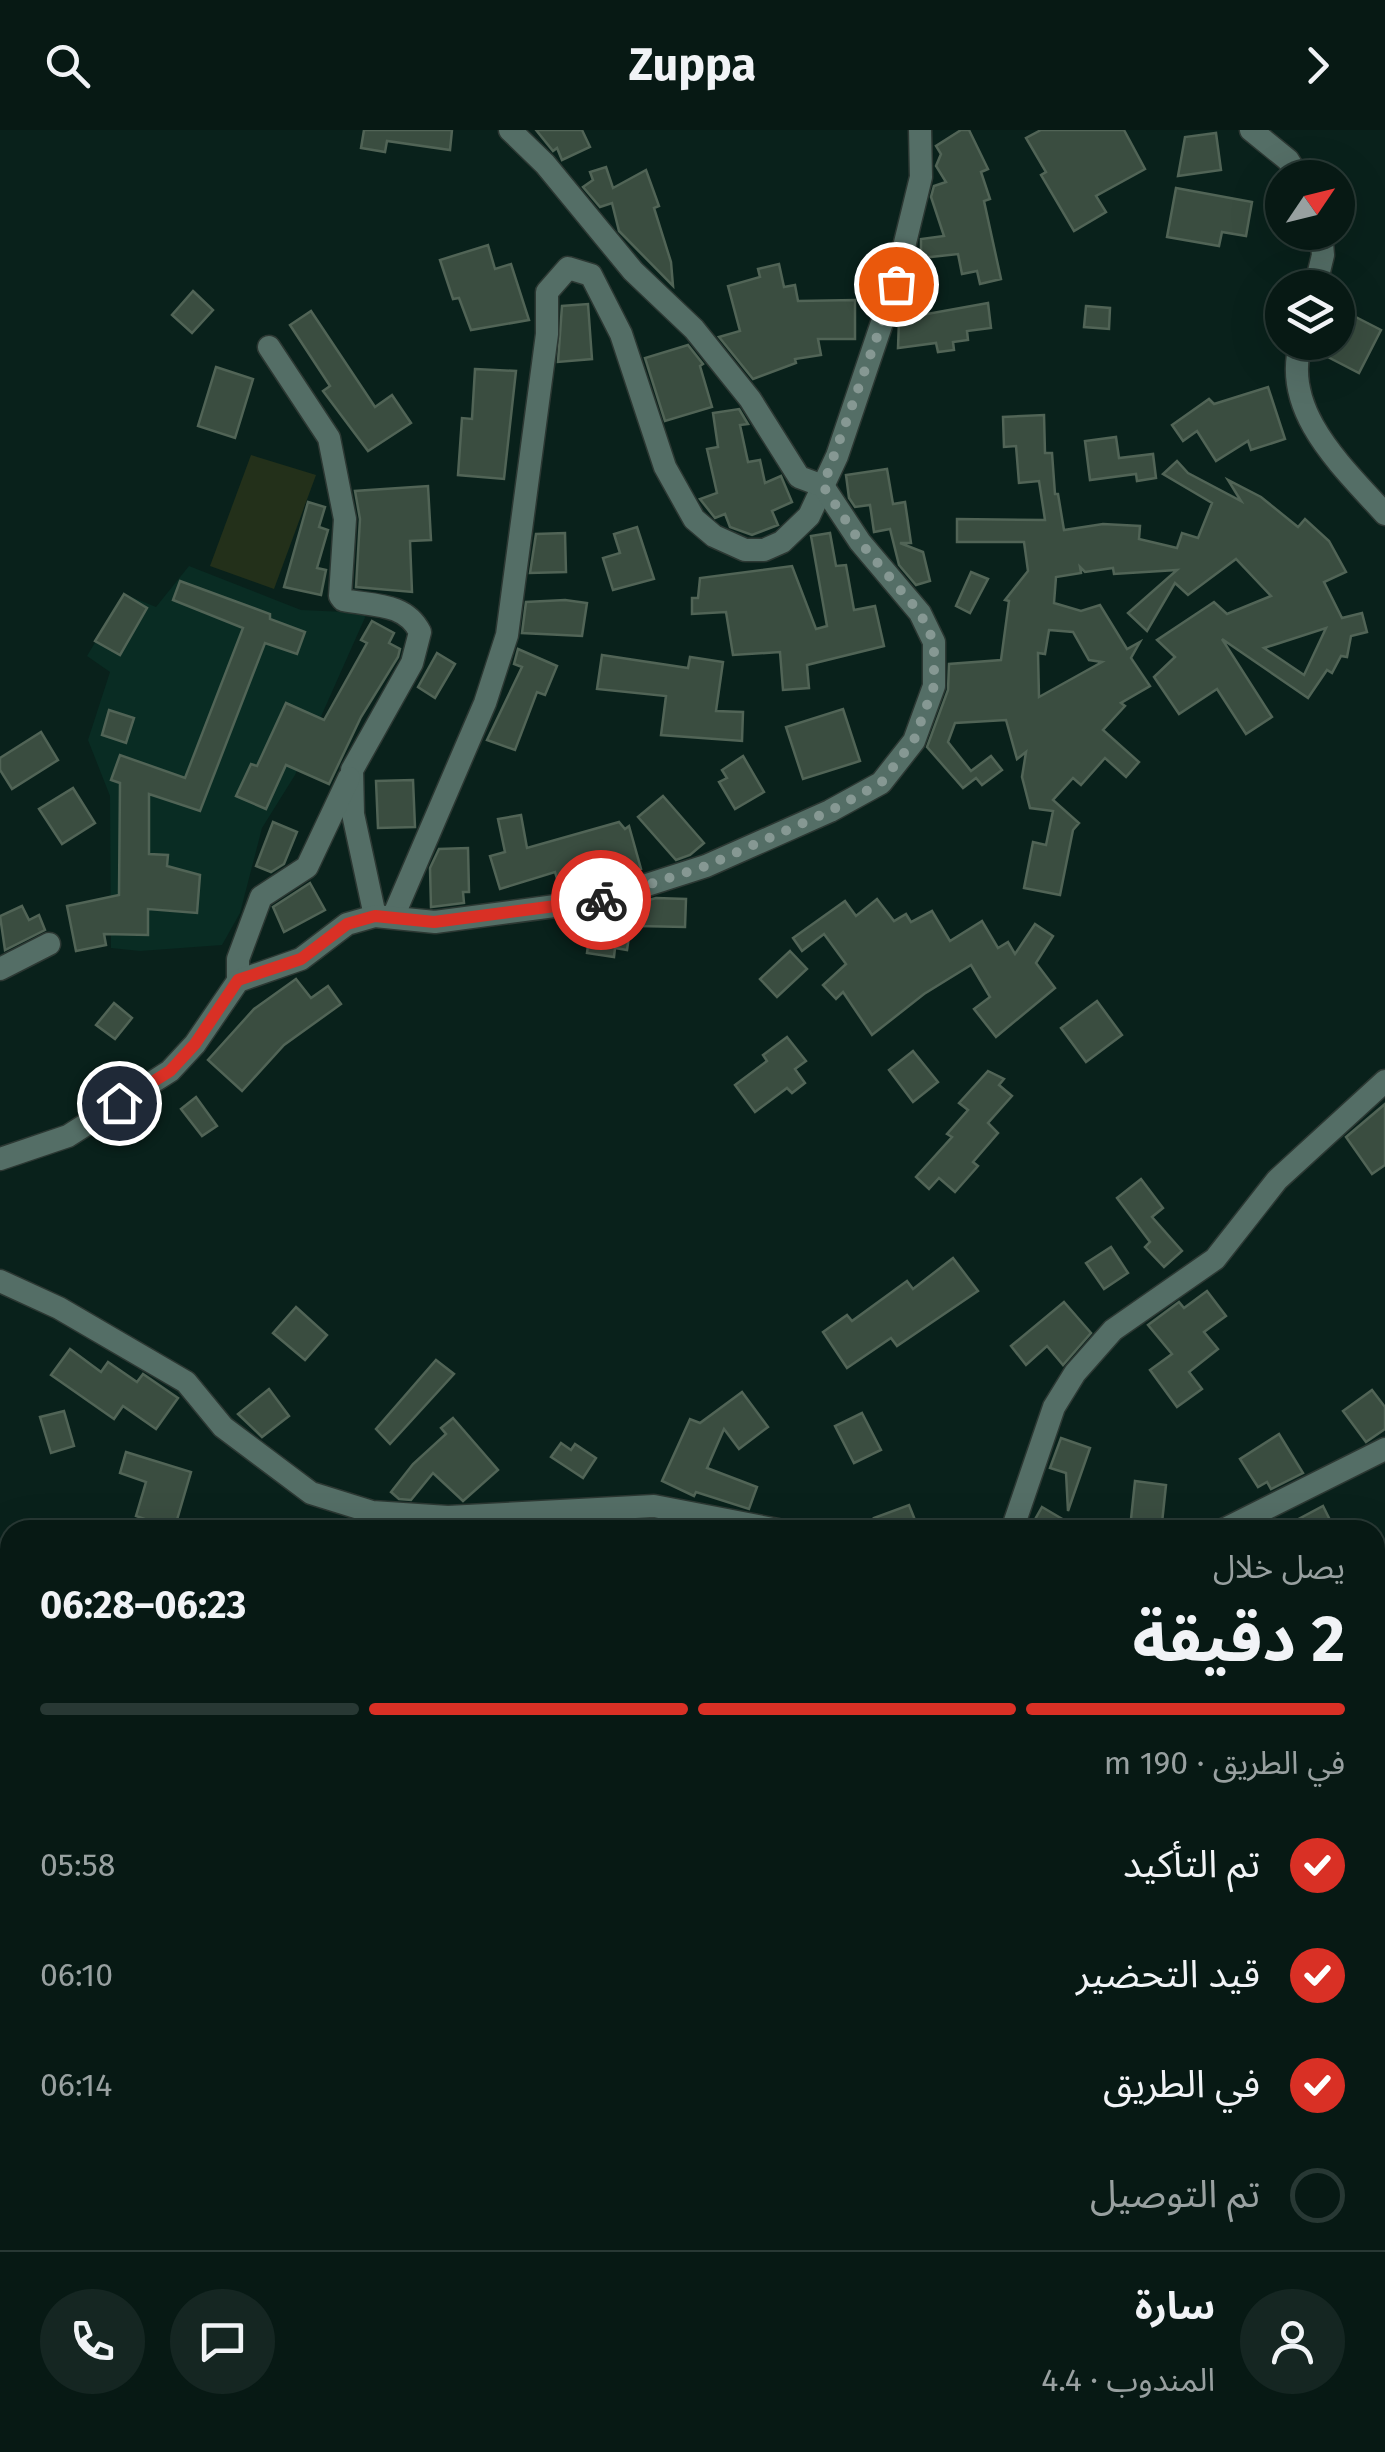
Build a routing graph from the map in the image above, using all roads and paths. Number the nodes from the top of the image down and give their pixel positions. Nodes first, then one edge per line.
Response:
1 (510, 130) edge
2 (920, 130) edge
3 (1251, 130) edge
4 (1288, 160) edge
5 (269, 347) dead end
6 (1295, 360) edge
7 (823, 486) junction
8 (1385, 514) edge
9 (352, 770) junction
10 (384, 917) junction
11 (49, 944) dead end
12 (0, 968) edge
13 (238, 980) junction
14 (1385, 1081) edge
15 (0, 1158) edge
16 (0, 1281) edge
17 (1385, 1449) edge
18 (726, 1520) edge
19 (1015, 1520) edge
20 (1243, 1520) edge

1 - 7 street
2 - 7 street
3 - 4 street
5 - 9 street
6 - 8 street
7 - 10 street
7 - 10 street
9 - 10 street
9 - 13 street
10 - 13 street
11 - 12 street
13 - 15 street
14 - 19 street
16 - 18 street
17 - 20 street

